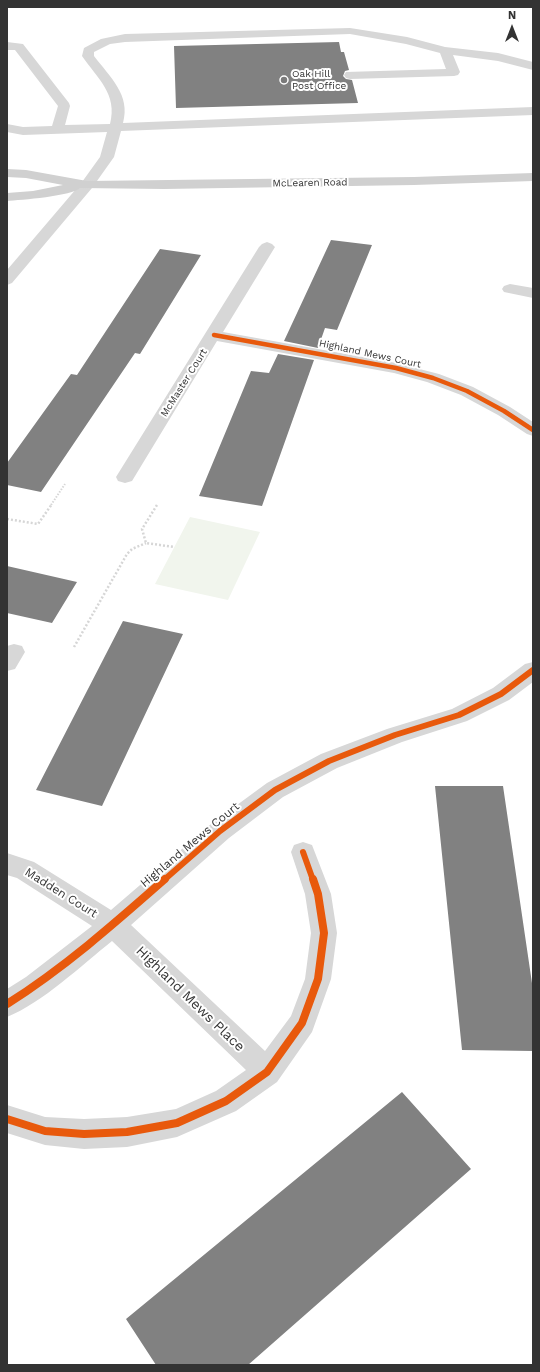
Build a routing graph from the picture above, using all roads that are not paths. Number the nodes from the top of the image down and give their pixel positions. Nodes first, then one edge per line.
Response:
1 (7, 46) edge
2 (445, 51) junction
3 (533, 66) edge
4 (350, 75) dead end
5 (533, 111) edge
6 (385, 116) junction
7 (533, 121) edge
8 (116, 127) junction
9 (7, 128) edge
10 (58, 129) junction
11 (7, 173) edge
12 (533, 178) edge
13 (87, 185) junction
14 (7, 197) edge
15 (267, 247) dead end
16 (7, 280) edge
17 (510, 289) dead end
18 (533, 293) edge
19 (214, 335) junction
20 (533, 430) edge
21 (125, 477) dead end
22 (533, 670) edge
23 (303, 852) dead end
24 (7, 864) edge
25 (113, 925) junction
26 (7, 1004) edge
27 (267, 1072) junction
28 (7, 1119) edge

1 - 10 street
2 - 3 street
2 - 4 street
2 - 8 street
5 - 6 street
6 - 7 street
6 - 8 street
8 - 10 street
8 - 13 street
9 - 10 street
11 - 13 main road, McLearen Road
12 - 13 main road, McLearen Road
13 - 14 main road, McLearen Road
13 - 16 street
15 - 19 street, McMaster Court
17 - 18 street
19 - 20 street, Highland Mews Court
19 - 21 street, McMaster Court
22 - 25 street, Highland Mews Court
23 - 27 street
24 - 25 street, Madden Court
25 - 26 street, Highland Mews Court
25 - 27 street, Highland Mews Place
27 - 28 street

